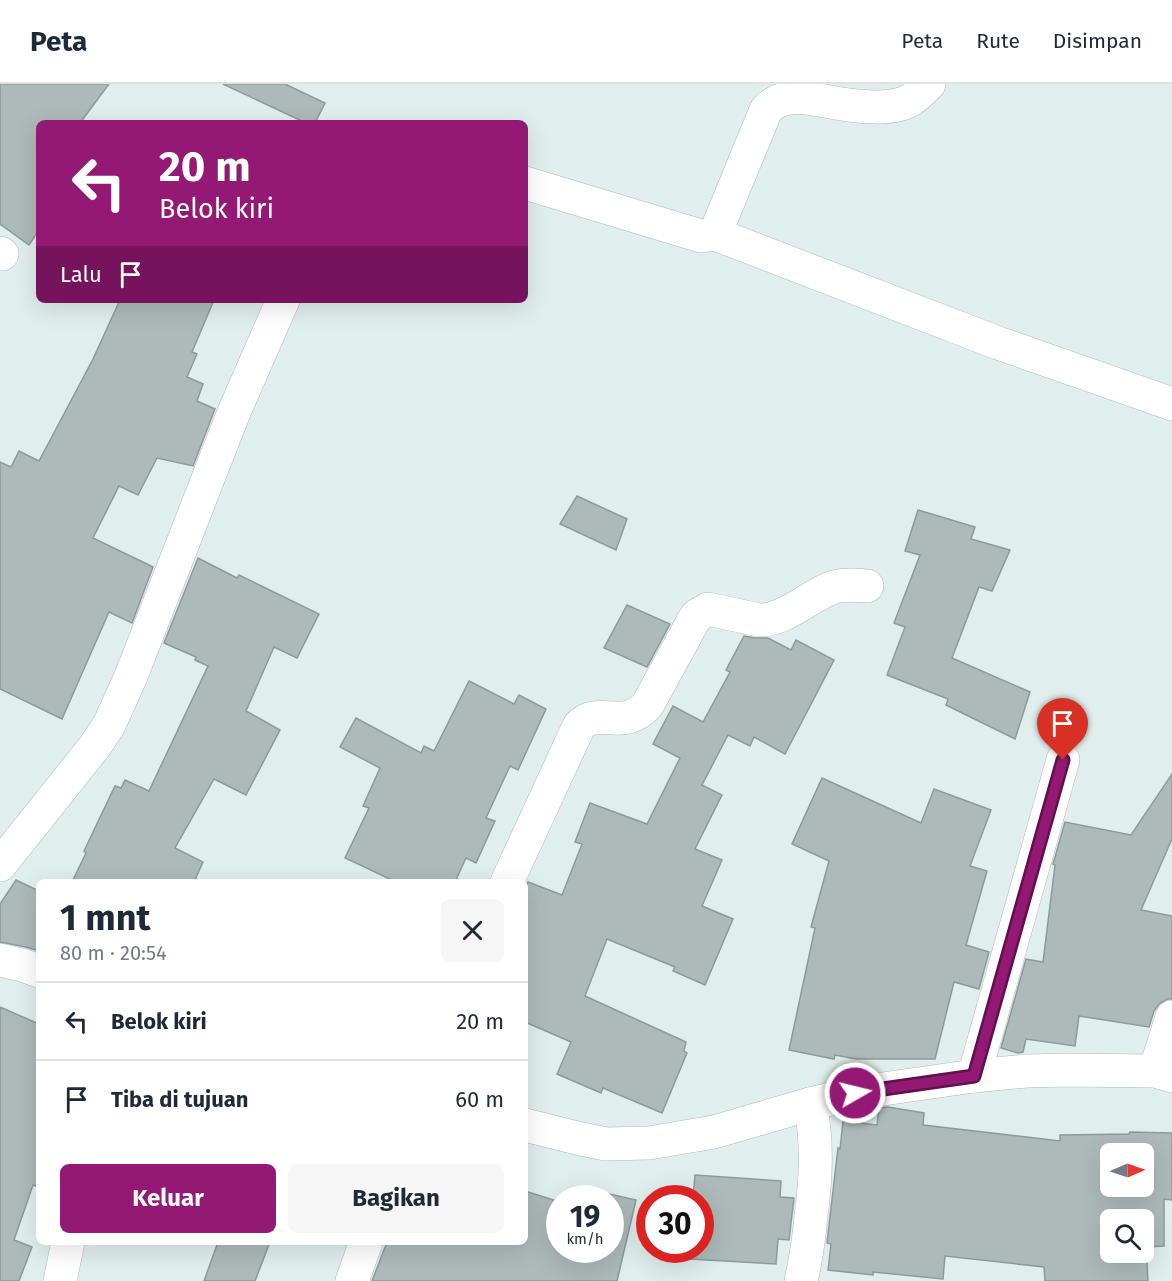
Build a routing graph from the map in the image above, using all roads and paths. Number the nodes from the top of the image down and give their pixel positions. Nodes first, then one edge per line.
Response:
1 (929, 84) edge
2 (528, 184) edge
3 (715, 234) junction
4 (282, 303) edge
5 (1172, 404) edge
6 (867, 586) dead end
7 (1063, 760) dead end
8 (0, 865) edge
9 (508, 879) edge
10 (0, 960) edge
11 (36, 970) edge
12 (1172, 1017) edge
13 (1163, 1073) edge
14 (974, 1076) junction
15 (810, 1104) junction
16 (528, 1126) edge
17 (67, 1245) edge
18 (365, 1245) edge
19 (60, 1281) edge
20 (352, 1281) edge
21 (801, 1281) edge

1 - 3 street
2 - 3 street
3 - 5 street
4 - 8 street
6 - 9 street
7 - 14 street
10 - 11 street
12 - 13 street
13 - 14 street
14 - 15 street
15 - 16 street
15 - 21 street
17 - 19 street
18 - 20 street

